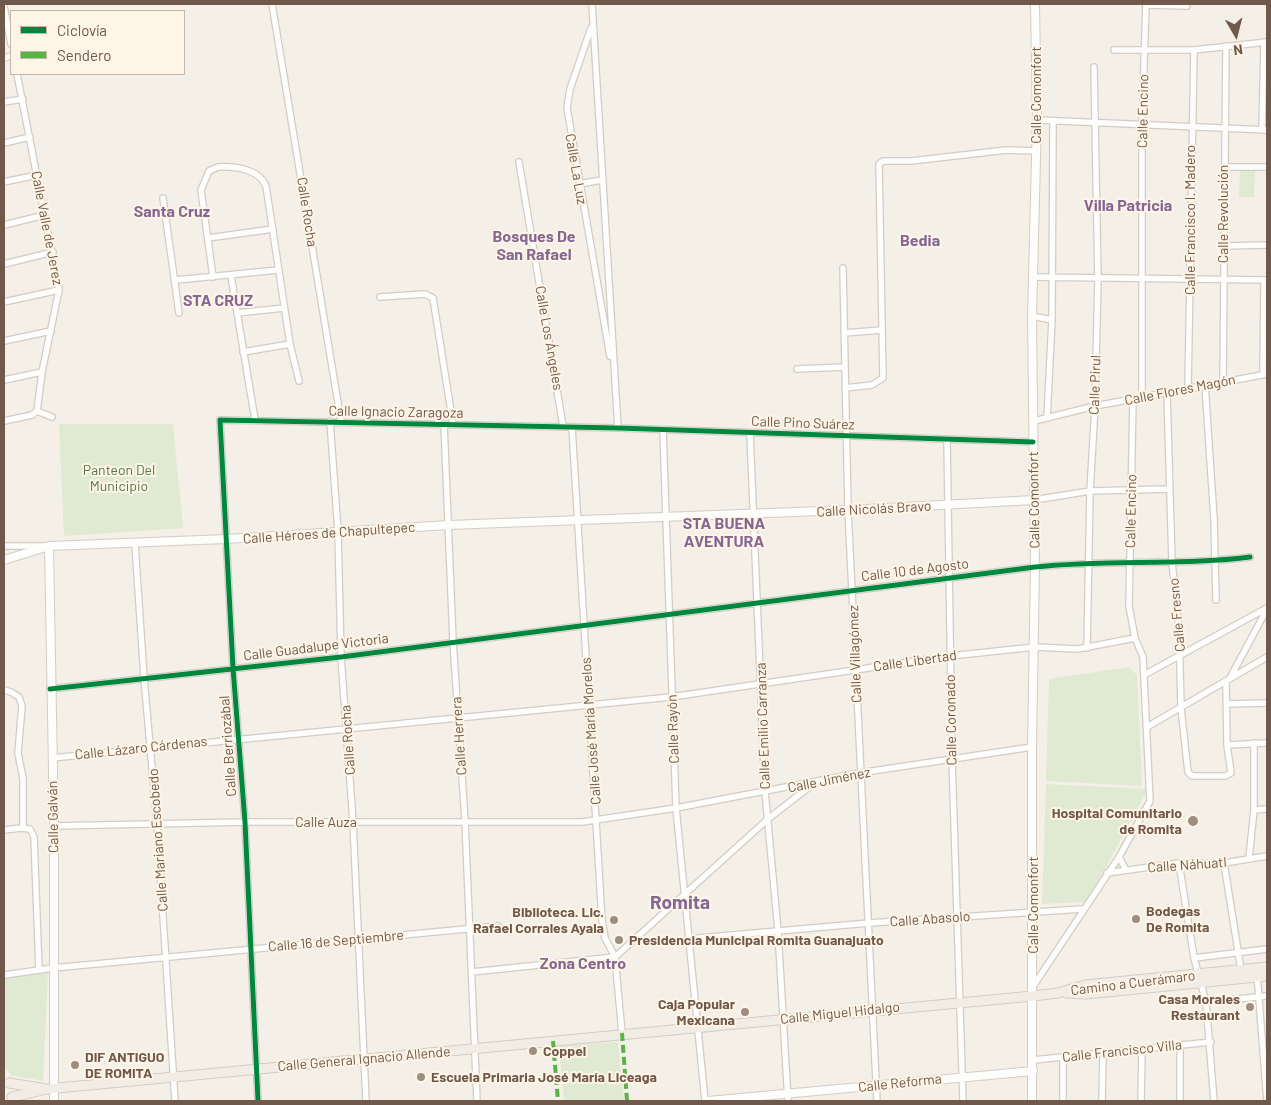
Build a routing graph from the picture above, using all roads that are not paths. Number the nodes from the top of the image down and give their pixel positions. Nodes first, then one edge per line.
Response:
1 (272, 4) edge
2 (592, 4) edge
3 (1035, 4) edge
4 (1146, 5) edge
5 (1187, 6) dead end
6 (4, 11) edge
7 (592, 24) junction
8 (10, 39) edge
9 (1266, 42) edge
10 (1226, 46) junction
11 (1114, 50) dead end
12 (1144, 50) junction
13 (1194, 50) junction
14 (1094, 67) dead end
15 (17, 75) edge
16 (22, 99) junction
17 (4, 102) edge
18 (1037, 120) junction
19 (1053, 122) junction
20 (1096, 122) junction
21 (1142, 124) junction
22 (1191, 127) junction
23 (1224, 128) junction
24 (1265, 130) edge
25 (30, 137) junction
26 (4, 143) edge
27 (1036, 151) junction
28 (519, 162) dead end
29 (1224, 166) junction
30 (1267, 167) edge
31 (37, 175) junction
32 (602, 180) junction
33 (4, 182) edge
34 (579, 184) junction
35 (163, 198) dead end
36 (45, 215) junction
37 (4, 226) edge
38 (274, 229) junction
39 (208, 238) junction
40 (1267, 245) edge
41 (1224, 246) junction
42 (53, 252) junction
43 (4, 264) edge
44 (843, 268) dead end
45 (278, 270) junction
46 (231, 276) junction
47 (213, 277) junction
48 (1033, 277) junction
49 (1052, 278) junction
50 (1098, 279) junction
51 (176, 280) junction
52 (1142, 280) junction
53 (1191, 280) junction
54 (1266, 280) edge
55 (1223, 282) junction
56 (60, 290) junction
57 (610, 293) junction
58 (598, 295) junction
59 (380, 296) dead end
60 (4, 302) edge
61 (284, 308) junction
62 (180, 313) dead end
63 (237, 313) junction
64 (1032, 316) junction
65 (1052, 320) junction
66 (882, 330) junction
67 (51, 331) junction
68 (844, 334) junction
69 (4, 341) edge
70 (290, 344) junction
71 (243, 352) junction
72 (844, 367) junction
73 (797, 369) dead end
74 (42, 372) junction
75 (1265, 374) edge
76 (613, 375) junction
77 (4, 380) edge
78 (299, 381) dead end
79 (1223, 382) junction
80 (1205, 385) junction
81 (845, 388) junction
82 (1188, 389) junction
83 (1167, 393) junction
84 (1142, 397) junction
85 (1133, 399) junction
86 (1095, 406) junction
87 (37, 412) junction
88 (52, 417) dead end
89 (1047, 418) junction
90 (220, 420) joint
91 (255, 420) junction
92 (4, 421) edge
93 (330, 421) junction
94 (341, 421) junction
95 (1034, 421) junction
96 (444, 424) junction
97 (453, 424) junction
98 (563, 426) junction
99 (572, 427) junction
100 (618, 428) junction
101 (663, 430) junction
102 (750, 433) junction
103 (846, 435) junction
104 (947, 439) junction
105 (1033, 442) junction
106 (1168, 489) junction
107 (1131, 490) junction
108 (1090, 491) junction
109 (1034, 500) junction
110 (948, 505) junction
111 (848, 510) junction
112 (754, 514) junction
113 (665, 517) junction
114 (579, 520) junction
115 (448, 525) junction
116 (338, 532) junction
117 (226, 539) junction
118 (135, 544) junction
119 (4, 546) edge
120 (49, 546) junction
121 (1250, 557) dead end
122 (4, 560) edge
123 (1090, 562) junction
124 (1172, 562) junction
125 (1214, 562) junction
126 (1130, 563) junction
127 (1035, 567) junction
128 (949, 577) junction
129 (852, 589) junction
130 (1216, 600) dead end
131 (758, 602) junction
132 (1267, 609) edge
133 (669, 614) junction
134 (585, 624) junction
135 (1135, 638) junction
136 (453, 641) junction
137 (1034, 647) junction
138 (1087, 648) junction
139 (950, 656) junction
140 (1180, 656) junction
141 (341, 657) junction
142 (1267, 657) edge
143 (233, 668) junction
144 (855, 670) junction
145 (1144, 675) junction
146 (144, 678) junction
147 (1228, 680) junction
148 (761, 684) junction
149 (4, 690) edge
150 (50, 690) junction
151 (671, 697) junction
152 (1267, 703) edge
153 (1227, 704) junction
154 (588, 706) junction
155 (1181, 708) junction
156 (458, 717) junction
157 (1147, 727) junction
158 (347, 729) junction
159 (240, 738) junction
160 (1254, 743) junction
161 (1267, 743) edge
162 (1227, 744) junction
163 (1032, 747) junction
164 (150, 748) junction
165 (52, 758) junction
166 (952, 759) junction
167 (859, 773) junction
168 (814, 783) junction
169 (765, 791) junction
170 (676, 808) junction
171 (1254, 810) junction
172 (1267, 810) edge
173 (768, 819) junction
174 (597, 820) junction
175 (466, 821) junction
176 (245, 822) junction
177 (353, 822) junction
178 (157, 824) junction
179 (54, 826) junction
180 (23, 828) junction
181 (4, 830) edge
182 (1267, 856) edge
183 (1119, 857) junction
184 (1249, 858) junction
185 (1179, 863) junction
186 (1224, 863) junction
187 (1126, 870) junction
188 (1107, 873) junction
189 (683, 895) junction
190 (1082, 909) junction
191 (1034, 912) junction
192 (957, 917) junction
193 (868, 923) junction
194 (498, 926) dead end
195 (470, 929) junction
196 (778, 931) junction
197 (358, 938) junction
198 (688, 939) junction
199 (1267, 949) edge
200 (250, 950) junction
201 (1239, 953) junction
202 (166, 957) junction
203 (615, 957) junction
204 (1194, 958) junction
205 (1267, 966) edge
206 (53, 968) junction
207 (39, 970) junction
208 (1241, 970) junction
209 (472, 972) junction
210 (1257, 973) junction
211 (4, 974) edge
212 (1267, 976) edge
213 (1200, 979) junction
214 (1034, 986) junction
215 (1058, 993) joint
216 (1033, 996) junction
217 (1267, 996) edge
218 (1260, 997) junction
219 (960, 1002) junction
220 (1206, 1002) junction
221 (873, 1010) junction
222 (783, 1019) junction
223 (697, 1027) junction
224 (622, 1033) junction
225 (1211, 1042) junction
226 (1180, 1046) junction
227 (476, 1049) junction
228 (1142, 1049) junction
229 (1103, 1053) junction
230 (1063, 1057) junction
231 (364, 1059) junction
232 (1033, 1060) junction
233 (257, 1070) junction
234 (1033, 1071) junction
235 (174, 1077) junction
236 (963, 1077) junction
237 (6, 1082) edge
238 (876, 1085) junction
239 (50, 1088) junction
240 (788, 1098) edge
241 (8, 1099) edge
242 (54, 1101) edge
243 (175, 1101) edge
244 (258, 1101) edge
245 (366, 1101) edge
246 (477, 1101) edge
247 (706, 1101) edge
248 (877, 1101) edge
249 (963, 1101) edge
250 (1032, 1101) edge
251 (1063, 1101) edge
252 (1102, 1101) edge
253 (1141, 1101) edge
254 (1180, 1101) edge
255 (1214, 1101) edge
256 (1267, 1101) edge

1 - 94 street, Calle Rocha
2 - 7 street, Calle La Luz
3 - 18 street, Calle Comonfort
4 - 5 street
4 - 12 street, Calle Encino
6 - 8 street
7 - 32 street, Calle La Luz
7 - 34 street, Calle La Luz
9 - 10 street
9 - 24 street
10 - 13 street
10 - 23 street, Calle Revolución
11 - 12 street
12 - 13 street
12 - 21 street, Calle Encino
13 - 22 street, Calle Francisco I. Madero
14 - 20 street, Calle Pirul
15 - 16 street, Calle Valle de Jerez
16 - 17 street
16 - 25 street, Calle Valle de Jerez
18 - 19 street
18 - 27 street, Calle Comonfort
19 - 20 street
19 - 49 street
20 - 21 street
20 - 50 street, Calle Pirul
21 - 22 street
21 - 52 street, Calle Encino
22 - 23 street
22 - 53 street, Calle Francisco I. Madero
23 - 24 street
23 - 29 street, Calle Revolución
25 - 26 street
25 - 31 street, Calle Valle de Jerez
27 - 48 street, Calle Comonfort
27 - 66 street
28 - 98 street, Calle Los Ángeles
29 - 30 street
29 - 41 street, Calle Revolución
31 - 33 street
31 - 36 street, Calle Valle de Jerez
32 - 34 street
32 - 57 street, Calle La Luz
34 - 58 street, Calle La Luz
35 - 51 street
36 - 37 street
36 - 42 street, Calle Valle de Jerez
38 - 39 street
38 - 39 street
38 - 45 street
39 - 47 street
40 - 41 street
41 - 55 street, Calle Revolución
42 - 43 street
42 - 56 street, Calle Valle de Jerez
44 - 68 street, Calle Villagómez
45 - 46 street
45 - 61 street
46 - 47 street
46 - 63 street
47 - 51 street
48 - 49 street
48 - 64 street, Calle Comonfort
49 - 50 street
49 - 65 street
50 - 52 street
50 - 86 street, Calle Pirul
51 - 62 street
52 - 53 street
52 - 84 street, Calle Encino
53 - 55 street
53 - 82 street, Calle Francisco I. Madero
54 - 55 street
54 - 75 street
55 - 79 street, Calle Revolución
56 - 60 street
56 - 67 street, Calle Valle de Jerez
57 - 58 street
57 - 76 street, Calle La Luz
58 - 76 street, Calle La Luz
59 - 97 street
61 - 63 street
61 - 70 street
63 - 71 street
64 - 65 street
64 - 95 street, Calle Comonfort
65 - 89 street
66 - 68 street
66 - 81 street
67 - 69 street
67 - 74 street, Calle Valle de Jerez
68 - 72 street, Calle Villagómez
70 - 71 street
70 - 78 street
71 - 91 street
72 - 73 street
72 - 81 street, Calle Villagómez
74 - 77 street
74 - 87 street, Calle Valle de Jerez
75 - 79 street, Calle Flores Magón
76 - 100 street, Calle La Luz
79 - 80 street, Calle Flores Magón
80 - 82 street, Calle Flores Magón
80 - 125 street
81 - 103 street, Calle Villagómez
82 - 83 street, Calle Flores Magón
83 - 84 street, Calle Flores Magón
83 - 106 street, Calle Fresno
84 - 85 street, Calle Flores Magón
85 - 86 street, Calle Flores Magón
85 - 107 street, Calle Encino
86 - 89 street, Calle Flores Magón
86 - 108 street, Calle Pirul
87 - 88 street
87 - 92 street
89 - 95 street, Calle Flores Magón
90 - 91 street, Calle Ignacio Zaragoza
90 - 117 street, Calle Berriozábal
91 - 93 street, Calle Ignacio Zaragoza
93 - 94 street, Calle Ignacio Zaragoza
93 - 116 street, Calle Rocha
94 - 96 street, Calle Ignacio Zaragoza
95 - 105 street, Calle Comonfort
96 - 97 street, Calle Ignacio Zaragoza
96 - 115 street, Calle Herrera
97 - 98 street, Calle Ignacio Zaragoza
98 - 99 street, Calle Ignacio Zaragoza
99 - 100 street, Calle Pino Suárez
99 - 114 street, Calle José María Morelos
100 - 101 street, Calle Pino Suárez
101 - 102 street, Calle Pino Suárez
101 - 113 street, Calle Rayón
102 - 103 street, Calle Pino Suárez
102 - 112 street, Calle Emilio Carranza
103 - 104 street, Calle Pino Suárez
103 - 111 street, Calle Villagómez
104 - 105 street, Calle Pino Suárez
104 - 110 street, Calle Coronado
105 - 109 street, Calle Comonfort
106 - 107 street, Calle Nicolás Bravo
106 - 124 street, Calle Fresno
107 - 108 street, Calle Nicolás Bravo
107 - 126 street, Calle Encino
108 - 109 street, Calle Nicolás Bravo
108 - 123 street, Calle Pirul
109 - 110 street, Calle Nicolás Bravo
109 - 127 street, Calle Comonfort
110 - 111 street, Calle Nicolás Bravo
110 - 128 street, Calle Coronado
111 - 112 street, Calle Nicolás Bravo
111 - 129 street, Calle Villagómez
112 - 113 street, Calle Nicolás Bravo
112 - 131 street, Calle Emilio Carranza
113 - 114 street, Calle Nicolás Bravo
113 - 133 street, Calle Rayón
114 - 115 street, Calle Héroes de Chapultepec
114 - 134 street, Calle José María Morelos
115 - 116 street, Calle Héroes de Chapultepec
115 - 136 street, Calle Herrera
116 - 117 street, Calle Héroes de Chapultepec
116 - 141 street, Calle Rocha
117 - 118 street, Calle Héroes de Chapultepec
117 - 143 street, Calle Berriozábal
118 - 120 street, Calle Héroes de Chapultepec
118 - 146 street, Calle Mariano Escobedo
119 - 120 street
120 - 122 street, Calle Héroes de Chapultepec
120 - 150 street, Calle Galván
121 - 125 street, Calle 10 de Agosto
123 - 126 street, Calle 10 de Agosto
123 - 127 street, Calle 10 de Agosto
123 - 138 street, Calle Pirul
124 - 125 street, Calle 10 de Agosto
124 - 126 street, Calle 10 de Agosto
124 - 140 street, Calle Fresno
125 - 130 street
126 - 135 street, Calle Encino
127 - 128 street, Calle 10 de Agosto
127 - 137 street, Calle Comonfort
128 - 129 street, Calle 10 de Agosto
128 - 139 street, Calle Coronado
129 - 131 street, Calle 10 de Agosto
129 - 144 street, Calle Villagómez
131 - 133 street, Calle 10 de Agosto
131 - 148 street, Calle Emilio Carranza
132 - 140 street
132 - 147 street
133 - 134 street, Calle 10 de Agosto
133 - 151 street, Calle Rayón
134 - 136 street, Calle Guadalupe Victoria
134 - 154 street, Calle José María Morelos
135 - 138 street, Calle Libertad
135 - 145 street, Calle Encino
136 - 141 street, Calle Guadalupe Victoria
136 - 156 street, Calle Herrera
137 - 138 street, Calle Libertad
137 - 139 street, Calle Libertad
137 - 163 street, Calle Comonfort
139 - 144 street, Calle Libertad
139 - 166 street, Calle Coronado
140 - 145 street
140 - 155 street, Calle Fresno
141 - 143 street, Calle Guadalupe Victoria
141 - 158 street, Calle Rocha
142 - 147 street
143 - 146 street, Calle Guadalupe Victoria
143 - 159 street, Calle Berriozábal
144 - 148 street, Calle Libertad
144 - 167 street, Calle Villagómez
145 - 157 street, Calle Encino
146 - 150 street, Calle Guadalupe Victoria
146 - 164 street, Calle Mariano Escobedo
147 - 153 street
147 - 155 street
148 - 151 street, Calle Libertad
148 - 169 street, Calle Emilio Carranza
149 - 180 street
150 - 165 street, Calle Galván
151 - 154 street, Calle Libertad
151 - 170 street, Calle Rayón
152 - 153 street
153 - 162 street
154 - 156 street, Calle Lázaro Cárdenas
154 - 174 street, Calle José María Morelos
155 - 157 street
155 - 162 street, Calle Fresno
156 - 158 street, Calle Lázaro Cárdenas
156 - 175 street, Calle Herrera
157 - 183 street, Calle Encino
158 - 159 street, Calle Lázaro Cárdenas
158 - 177 street, Calle Rocha
159 - 164 street, Calle Lázaro Cárdenas
159 - 176 street, Calle Berriozábal
160 - 161 street
160 - 162 street
160 - 171 street
163 - 166 street, Calle Jiménez
163 - 191 street, Calle Comonfort
164 - 165 street, Calle Lázaro Cárdenas
164 - 178 street, Calle Mariano Escobedo
165 - 179 street, Calle Galván
166 - 167 street, Calle Jiménez
166 - 192 street, Calle Coronado
167 - 168 street, Calle Jiménez
167 - 193 street, Calle Villagómez
168 - 169 street, Calle Jiménez
168 - 173 street
169 - 170 street, Calle Jiménez
169 - 173 street, Calle Emilio Carranza
170 - 174 street, Calle Jiménez
170 - 189 street, Calle Rayón
171 - 172 street
171 - 184 street
173 - 189 street
173 - 196 street, Calle Emilio Carranza
174 - 175 street, Calle Auza
174 - 203 street, Calle José María Morelos
175 - 177 street, Calle Auza
175 - 195 street, Calle Herrera
176 - 177 street, Calle Auza
176 - 178 street, Calle Auza
176 - 200 street, Calle Berriozábal
177 - 197 street, Calle Rocha
178 - 179 street, Calle Auza
178 - 202 street, Calle Mariano Escobedo
179 - 206 street, Calle Galván
180 - 181 street
180 - 207 street
182 - 184 street, Calle Náhuatl
183 - 187 street
183 - 188 street
184 - 186 street, Calle Náhuatl
185 - 186 street, Calle Náhuatl
185 - 187 street, Calle Náhuatl
185 - 204 street
186 - 201 street
187 - 188 street, Calle Náhuatl
188 - 190 street
189 - 198 street, Calle Rayón
189 - 203 street
190 - 191 street, Calle Abasolo
190 - 214 street
191 - 192 street, Calle Abasolo
191 - 214 street, Calle Comonfort
192 - 193 street, Calle Abasolo
192 - 219 street, Calle Coronado
193 - 196 street, Calle Abasolo
193 - 221 street, Calle Villagómez
194 - 195 street, Calle 16 de Septiembre
195 - 197 street, Calle 16 de Septiembre
195 - 209 street, Calle Herrera
196 - 198 street, Calle Abasolo
196 - 222 street, Calle Emilio Carranza
197 - 200 street, Calle 16 de Septiembre
197 - 231 street, Calle Rocha
198 - 223 street, Calle Rayón
199 - 201 street
200 - 202 street, Calle 16 de Septiembre
200 - 233 street, Calle Berriozábal
201 - 204 street
201 - 208 street
202 - 206 street, Calle 16 de Septiembre
202 - 235 street, Calle Mariano Escobedo
203 - 209 street
203 - 224 street, Calle José María Morelos
204 - 213 street
205 - 210 main road, Camino a Cuerámaro
206 - 207 street, Calle 16 de Septiembre
206 - 239 street, Calle Galván
207 - 211 street, Calle 16 de Septiembre
208 - 210 main road, Camino a Cuerámaro
208 - 213 main road, Camino a Cuerámaro
209 - 227 street, Calle Herrera
210 - 212 main road, Camino a Cuerámaro
210 - 213 main road, Camino a Cuerámaro
210 - 218 street
213 - 215 main road, Camino a Cuerámaro
213 - 220 street
214 - 216 street, Calle Comonfort
215 - 216 main road, Calle Miguel Hidalgo
216 - 219 main road, Calle Miguel Hidalgo
216 - 232 street, Calle Comonfort
217 - 218 street
218 - 220 street
218 - 256 street
219 - 221 main road, Calle Miguel Hidalgo
219 - 236 street, Calle Coronado
220 - 225 street
221 - 222 main road, Calle Miguel Hidalgo
221 - 238 street, Calle Villagómez
222 - 223 main road, Calle Miguel Hidalgo
222 - 240 street, Calle Emilio Carranza
223 - 224 main road, Calle Miguel Hidalgo
223 - 247 street, Calle Rayón
224 - 227 main road, Calle General Ignacio Allende
225 - 226 street, Calle Francisco Villa
225 - 255 street
226 - 228 street, Calle Francisco Villa
226 - 254 street
227 - 231 main road, Calle General Ignacio Allende
227 - 246 street, Calle Herrera
228 - 229 street, Calle Francisco Villa
228 - 253 street
229 - 230 street, Calle Francisco Villa
229 - 252 street
230 - 232 street, Calle Francisco Villa
230 - 251 street
231 - 233 main road, Calle General Ignacio Allende
231 - 245 street, Calle Rocha
232 - 234 street, Calle Comonfort
233 - 235 main road, Calle General Ignacio Allende
233 - 244 street, Calle Berriozábal
234 - 236 street, Calle Reforma
234 - 250 street, Calle Comonfort
235 - 239 main road, Calle General Ignacio Allende
235 - 243 street, Calle Mariano Escobedo
236 - 238 street, Calle Reforma
236 - 249 street, Calle Coronado
237 - 239 main road, Calle General Ignacio Allende
237 - 241 main road
238 - 240 street, Calle Reforma
238 - 248 street, Calle Villagómez
239 - 241 main road, Calle General Ignacio Allende
239 - 242 street, Calle Galván
240 - 247 street, Calle Reforma

